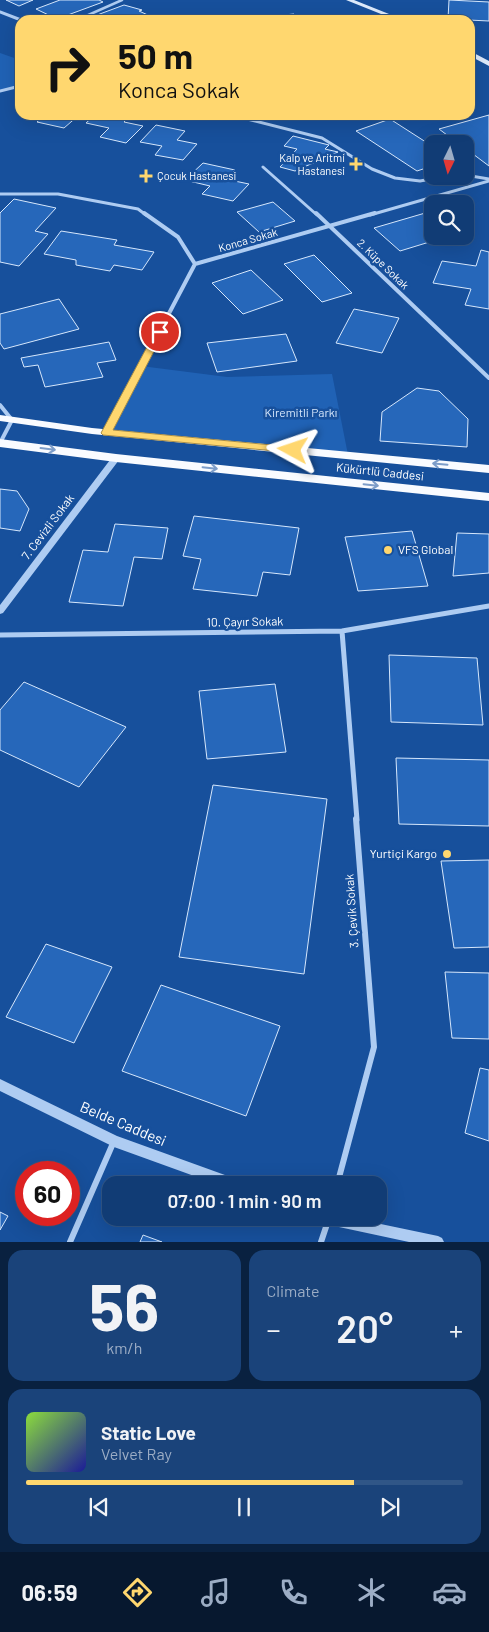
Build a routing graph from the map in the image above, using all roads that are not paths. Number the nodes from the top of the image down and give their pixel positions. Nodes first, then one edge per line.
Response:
1 (122, 0) edge
2 (349, 0) edge
3 (0, 12) edge
4 (88, 15) edge
5 (388, 15) edge
6 (15, 18) edge
7 (475, 56) edge
8 (489, 64) edge
9 (15, 87) edge
10 (0, 91) edge
11 (251, 120) edge
12 (263, 166) dead end
13 (474, 177) edge
14 (424, 180) edge
15 (489, 180) edge
16 (0, 194) edge
17 (330, 226) junction
18 (195, 264) junction
19 (489, 378) edge
20 (0, 405) edge
21 (0, 418) edge
22 (12, 420) junction
23 (106, 433) junction
24 (0, 443) edge
25 (116, 458) junction
26 (489, 469) edge
27 (489, 497) edge
28 (489, 606) edge
29 (0, 611) edge
30 (342, 631) junction
31 (0, 635) edge
32 (0, 1085) edge
33 (114, 1141) junction
34 (211, 1176) edge
35 (339, 1176) edge
36 (325, 1226) edge
37 (364, 1226) edge
38 (70, 1242) edge
39 (321, 1242) edge
40 (438, 1242) edge

1 - 4 lane
2 - 5 main road
3 - 6 street
7 - 8 main road
9 - 10 street
11 - 14 street
12 - 17 street, 2. Küpe Sokak
13 - 15 street
15 - 17 street, Konca Sokak
16 - 18 street
17 - 18 street, Konca Sokak
17 - 19 street, 2. Küpe Sokak
18 - 23 street
20 - 22 street
21 - 22 main road, Kükürtlü Caddesi
22 - 23 main road, Kükürtlü Caddesi
22 - 24 street
26 -> 23 main road, Kükürtlü Caddesi
24 -> 25 main road, Kükürtlü Caddesi
25 -> 27 main road, Kükürtlü Caddesi
25 - 29 street, 7. Cevizli Sokak
28 - 30 street, 10. Çayır Sokak
30 - 31 street, 10. Çayır Sokak
30 - 35 street, 3. Çevik Sokak
32 - 33 street, Belde Caddesi
33 - 34 street, Belde Caddesi
33 - 38 street
36 - 39 street
37 - 40 street

